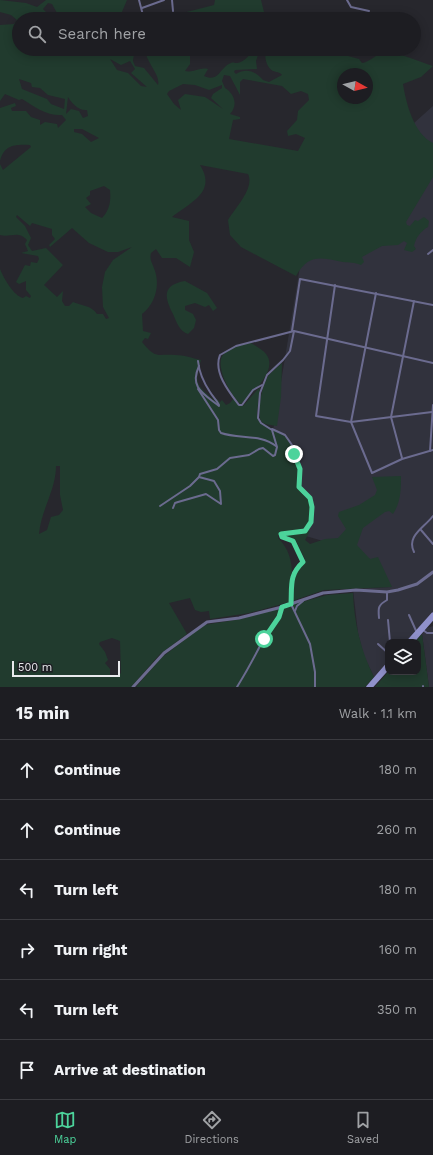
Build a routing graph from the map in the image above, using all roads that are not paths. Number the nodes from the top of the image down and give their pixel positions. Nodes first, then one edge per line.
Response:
1 (139, 0) edge
2 (164, 0) edge
3 (172, 0) edge
4 (347, 0) edge
5 (142, 8) junction
6 (173, 11) dead end
7 (369, 11) dead end
8 (143, 12) edge
9 (433, 250) edge
10 (428, 254) dead end
11 (335, 285) junction
12 (376, 293) junction
13 (414, 301) junction
14 (433, 305) edge
15 (293, 331) junction
16 (327, 338) junction
17 (365, 348) junction
18 (403, 356) junction
19 (198, 361) dead end
20 (433, 363) edge
21 (199, 366) junction
22 (262, 385) junction
23 (198, 389) junction
24 (433, 405) edge
25 (432, 412) junction
26 (391, 417) junction
27 (350, 422) junction
28 (271, 429) junction
29 (277, 447) junction
30 (431, 451) edge
31 (402, 458) junction
32 (199, 477) junction
33 (160, 506) dead end
34 (172, 508) dead end
35 (433, 516) edge
36 (420, 530) junction
37 (433, 544) edge
38 (414, 552) dead end
39 (433, 572) edge
40 (387, 592) junction
41 (304, 600) junction
42 (291, 604) junction
43 (282, 607) junction
44 (295, 611) junction
45 (433, 614) edge
46 (409, 615) dead end
47 (379, 618) dead end
48 (433, 618) edge
49 (388, 620) dead end
50 (422, 630) junction
51 (416, 633) junction
52 (433, 633) edge
53 (390, 639) edge
54 (411, 639) edge
55 (414, 639) edge
56 (378, 644) dead end
57 (385, 650) edge
58 (385, 667) edge
59 (385, 671) edge
60 (133, 687) edge
61 (238, 687) edge
62 (315, 687) edge
63 (368, 687) edge
64 (371, 687) edge

1 - 5 street
2 - 5 street
3 - 6 street
4 - 7 street
5 - 8 street
9 - 10 street
11 - 12 street
11 - 15 street
11 - 16 street
12 - 13 street
12 - 17 street
13 - 14 street
13 - 18 street
15 - 16 street
15 - 22 street
15 - 22 street
16 - 17 street
16 - 27 street
17 - 18 street
17 - 27 street
18 - 20 street
18 - 26 street
19 - 21 street
21 - 23 street
21 - 23 street
22 - 28 street
23 - 29 street
24 - 25 street
25 - 26 street
25 - 30 street
26 - 27 street
26 - 31 street
27 - 31 street
28 - 29 street
28 - 42 street
29 - 32 street
30 - 31 street
32 - 33 street
32 - 34 street
35 - 36 street
36 - 37 street
36 - 38 street
39 - 40 street
40 - 41 street
40 - 47 street
41 - 42 street
41 - 44 street
42 - 43 street
42 - 44 street
43 - 60 street
43 - 61 street
44 - 62 street
45 - 51 main road
46 - 51 street
48 - 50 main road
49 - 53 street
50 - 52 street
50 - 55 main road
51 - 54 main road
56 - 57 street
58 - 63 main road
59 - 64 main road

